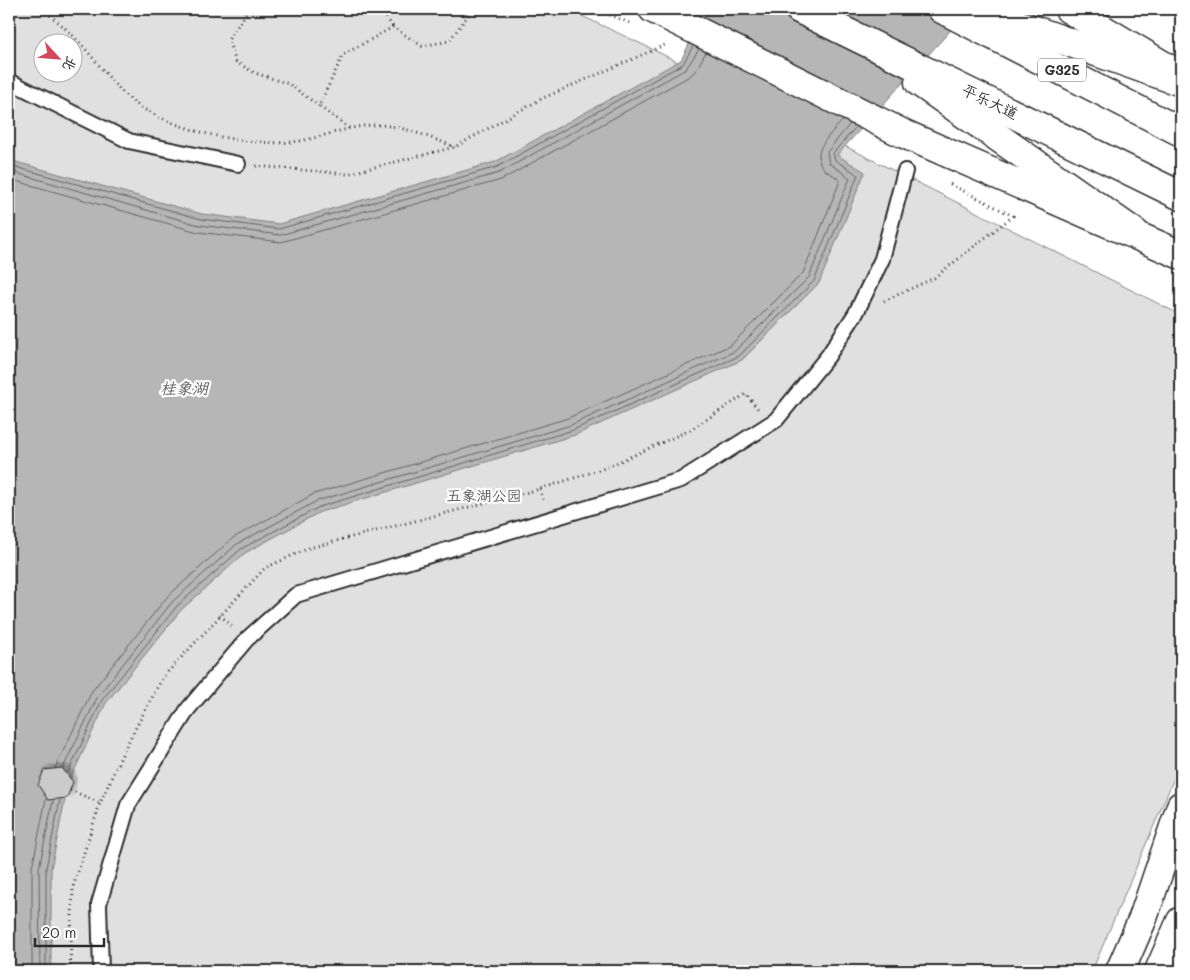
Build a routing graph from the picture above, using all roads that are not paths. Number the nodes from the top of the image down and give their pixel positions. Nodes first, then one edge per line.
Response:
1 (799, 9) edge
2 (942, 9) edge
3 (975, 9) edge
4 (1069, 9) edge
5 (667, 23) edge
6 (847, 32) junction
7 (1181, 77) edge
8 (9, 81) edge
9 (1181, 82) edge
10 (1181, 132) edge
11 (238, 164) road end
12 (905, 171) dead end
13 (1181, 196) edge
14 (1135, 233) junction
15 (1181, 255) edge
16 (1181, 263) edge
17 (1181, 806) edge
18 (1181, 921) edge
19 (101, 971) edge
20 (1120, 971) edge
21 (1158, 971) edge

1 - 6 main road, 平乐大道
2 - 10 main road, G325
3 - 9 main road
4 - 7 main road
5 - 14 main road
6 - 13 main road, 平乐大道
6 - 14 main road
8 - 11 lane
12 - 19 lane
14 - 15 main road
14 - 16 main road
17 - 20 main road
18 - 21 main road

